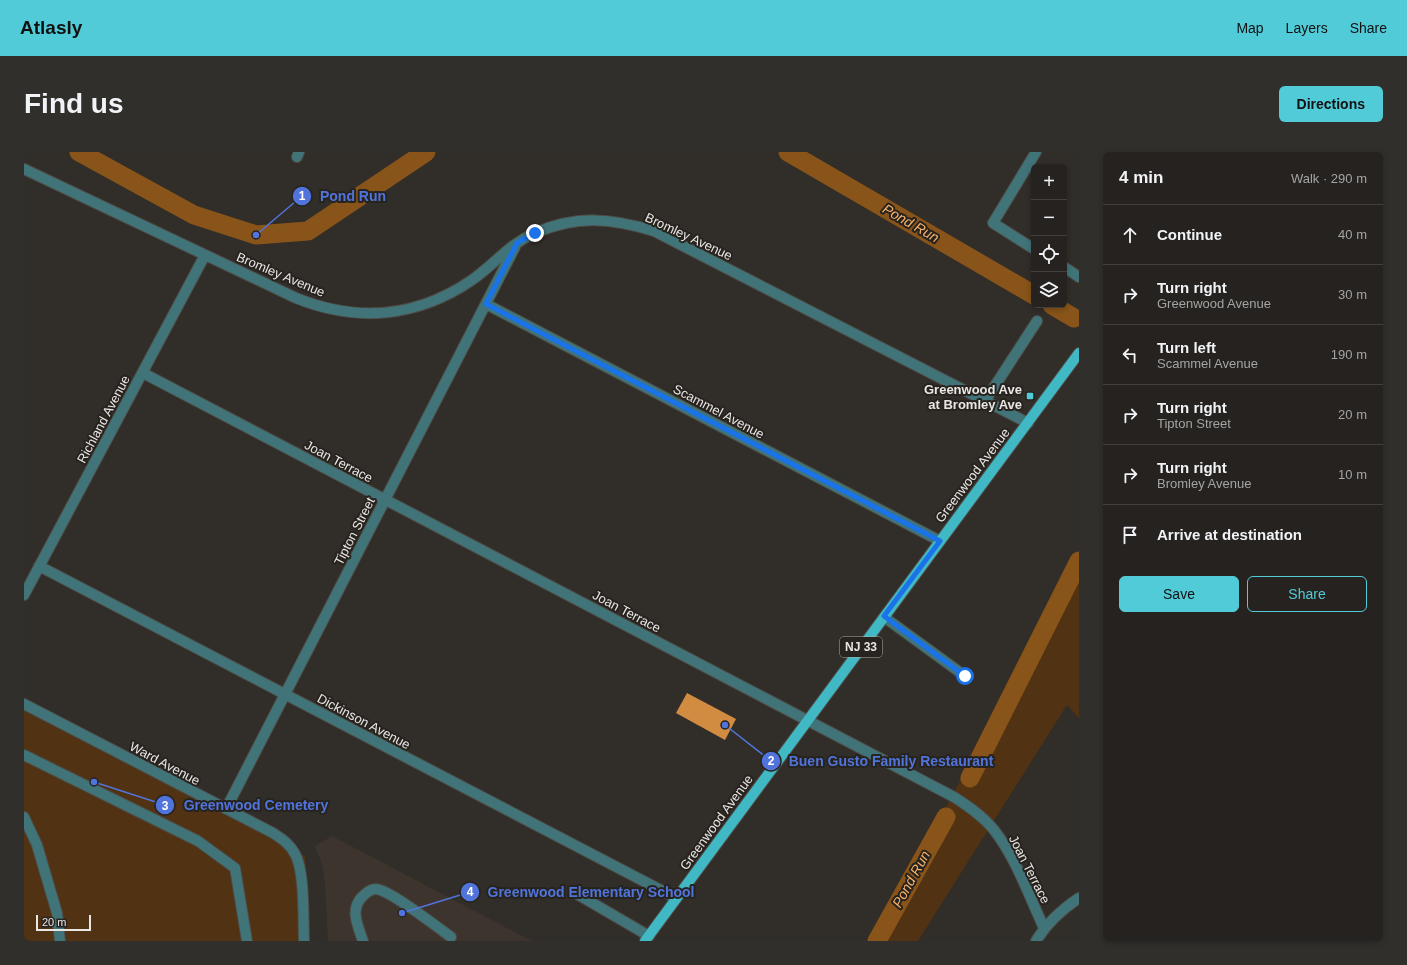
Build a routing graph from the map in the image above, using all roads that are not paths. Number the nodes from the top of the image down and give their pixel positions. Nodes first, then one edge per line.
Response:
1 (1036, 152) edge
2 (24, 169) edge
3 (517, 243) junction
4 (1031, 247) edge
5 (205, 255) junction
6 (1067, 269) edge
7 (1079, 277) edge
8 (486, 304) junction
9 (1037, 321) dead end
10 (1079, 353) edge
11 (143, 373) junction
12 (985, 401) junction
13 (1028, 423) junction
14 (385, 499) junction
15 (940, 541) junction
16 (39, 566) junction
17 (24, 595) edge
18 (884, 616) junction
19 (965, 676) dead end
20 (285, 694) junction
21 (24, 704) edge
22 (808, 720) junction
23 (24, 755) edge
24 (226, 809) junction
25 (24, 817) edge
26 (577, 894) dead end
27 (676, 898) junction
28 (1079, 898) edge
29 (1044, 928) junction
30 (647, 938) edge
31 (451, 940) edge
32 (60, 941) edge
33 (247, 941) edge
34 (304, 941) edge
35 (363, 941) edge
36 (1036, 941) edge

1 - 4 street
2 - 5 street, Bromley Avenue
3 - 5 street, Bromley Avenue
3 - 8 street, Tipton Street
3 - 12 street, Bromley Avenue
5 - 11 street, Richland Avenue
6 - 7 street
8 - 14 street, Tipton Street
8 - 15 street, Scammel Avenue
9 - 12 street
10 - 13 main road, Greenwood Avenue / NJ 33
11 - 14 street, Joan Terrace
11 - 16 street, Richland Avenue
12 - 13 street, Bromley Avenue
13 - 15 main road, Greenwood Avenue / NJ 33
14 - 20 street, Tipton Street
14 - 22 street, Joan Terrace
15 - 18 main road, Greenwood Avenue / NJ 33
16 - 17 street, Richland Avenue
16 - 20 street, Dickinson Avenue
18 - 19 street
18 - 22 main road, Greenwood Avenue / NJ 33
20 - 24 street, Tipton Street
20 - 27 street, Dickinson Avenue
21 - 24 street, Ward Avenue
22 - 27 main road, Greenwood Avenue / NJ 33
22 - 29 street, Joan Terrace
23 - 33 street
24 - 34 street, Ward Avenue
25 - 32 street
26 - 30 street
27 - 30 main road, Greenwood Avenue / NJ 33
28 - 29 street
29 - 36 street
31 - 35 street

